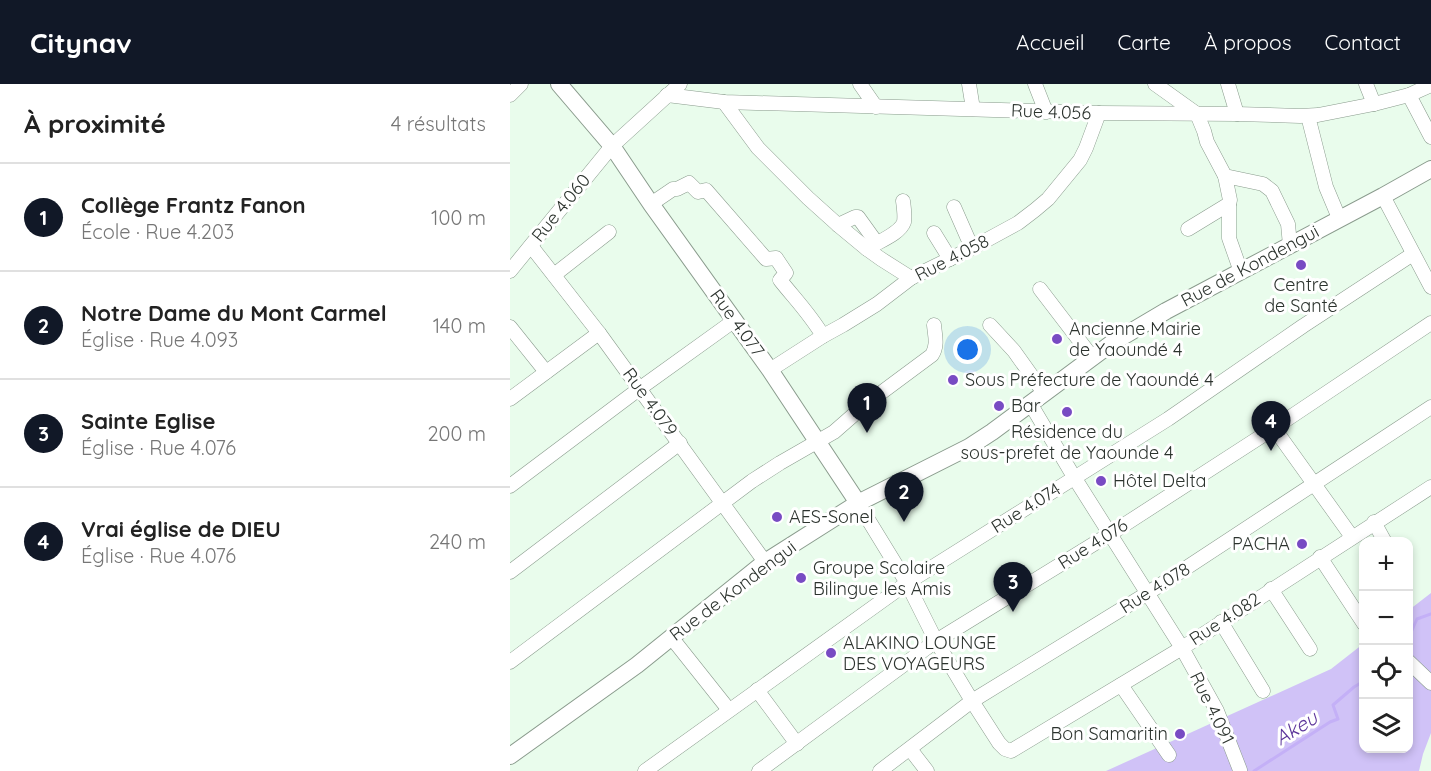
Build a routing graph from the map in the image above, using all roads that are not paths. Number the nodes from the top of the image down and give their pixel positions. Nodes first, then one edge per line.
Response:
1 (521, 84) edge
2 (559, 84) edge
3 (680, 84) edge
4 (860, 84) edge
5 (969, 84) edge
6 (1035, 84) edge
7 (1155, 84) edge
8 (1228, 84) edge
9 (1366, 84) edge
10 (1431, 85) edge
11 (510, 94) edge
12 (667, 95) junction
13 (1409, 95) junction
14 (724, 102) junction
15 (1374, 104) junction
16 (876, 107) junction
17 (973, 109) junction
18 (1046, 111) junction
19 (1099, 113) junction
20 (1197, 114) junction
21 (1238, 114) junction
22 (1308, 116) junction
23 (1431, 137) edge
24 (612, 146) junction
25 (1431, 169) edge
26 (1225, 176) junction
27 (1383, 196) junction
28 (903, 201) dead end
29 (651, 204) junction
30 (1229, 204) junction
31 (954, 207) dead end
32 (1339, 218) junction
33 (1188, 229) dead end
34 (609, 232) dead end
35 (934, 233) dead end
36 (872, 245) junction
37 (1290, 245) junction
38 (531, 246) junction
39 (972, 248) junction
40 (1413, 254) junction
41 (950, 259) junction
42 (510, 271) edge
43 (1240, 272) junction
44 (554, 275) junction
45 (911, 278) junction
46 (1431, 287) edge
47 (1040, 289) dead end
48 (735, 320) junction
49 (1431, 323) edge
50 (990, 325) dead end
51 (934, 326) dead end
52 (510, 327) edge
53 (598, 333) junction
54 (823, 336) junction
55 (1092, 357) junction
56 (770, 370) junction
57 (546, 372) junction
58 (639, 389) junction
59 (1044, 393) junction
60 (510, 399) edge
61 (1030, 403) junction
62 (1431, 407) edge
63 (1274, 428) junction
64 (817, 441) junction
65 (680, 443) junction
66 (1074, 477) junction
67 (1314, 485) junction
68 (510, 486) edge
69 (1431, 487) edge
70 (723, 503) junction
71 (858, 503) junction
72 (1374, 522) junction
73 (1110, 534) junction
74 (1352, 537) junction
75 (1382, 537) edge
76 (1320, 558) junction
77 (765, 562) junction
78 (510, 572) edge
79 (907, 583) junction
80 (1271, 589) junction
81 (1148, 593) junction
82 (1359, 616) edge
83 (1221, 622) junction
84 (672, 637) junction
85 (936, 641) junction
86 (1182, 648) junction
87 (1310, 650) dead end
88 (510, 662) edge
89 (1413, 666) edge
90 (1431, 683) edge
91 (1121, 685) junction
92 (758, 690) junction
93 (1263, 691) dead end
94 (972, 701) junction
95 (729, 710) junction
96 (797, 744) junction
97 (910, 749) junction
98 (1168, 755) dead end
99 (510, 756) edge
100 (1240, 770) edge
101 (645, 771) edge
102 (759, 771) edge
103 (880, 771) edge
104 (927, 771) edge

1 - 11 street
2 - 24 main road, Rue 4.077
3 - 12 street, Rue 4.060
4 - 16 street
5 - 17 street
6 - 18 street
7 - 20 street
8 - 21 street
9 - 15 street
10 - 13 street, Rue 4.056
12 - 14 street, Rue 4.056
12 - 24 street, Rue 4.060
13 - 15 street, Rue 4.056
13 - 23 street
14 - 16 street, Rue 4.056
14 - 36 street
15 - 22 street, Rue 4.056
16 - 17 street, Rue 4.056
17 - 18 street, Rue 4.056
18 - 19 street, Rue 4.056
19 - 20 street, Rue 4.056
19 - 39 street, Rue 4.058
20 - 21 street, Rue 4.056
20 - 26 street
21 - 22 street, Rue 4.056
22 - 32 street
24 - 29 main road, Rue 4.077
24 - 38 street, Rue 4.060
25 - 27 main road, Rue de Kondengui
26 - 30 street
26 - 37 street
27 - 32 main road, Rue de Kondengui
27 - 40 street
28 - 36 street
29 - 48 main road, Rue 4.077
29 - 54 street
30 - 33 street
30 - 43 street
31 - 39 street
32 - 37 main road, Rue de Kondengui
34 - 44 street
35 - 41 street
36 - 45 street
37 - 43 main road, Rue de Kondengui
38 - 42 street, Rue 4.060
38 - 44 street, Rue 4.079
39 - 41 street, Rue 4.058
40 - 46 street
40 - 66 street, Rue 4.074
41 - 45 street, Rue 4.058
43 - 55 main road, Rue de Kondengui
44 - 53 street, Rue 4.079
45 - 54 street, Rue 4.058
47 - 55 street
48 - 56 main road, Rue 4.077
48 - 58 street
49 - 63 street, Rue 4.076
50 - 59 street
51 - 64 street
52 - 57 street
53 - 57 street
53 - 58 street, Rue 4.079
54 - 56 street, Rue 4.058
55 - 59 main road, Rue de Kondengui
56 - 64 main road, Rue 4.077
57 - 60 street
58 - 65 street, Rue 4.079
58 - 68 street
59 - 61 main road, Rue de Kondengui
61 - 66 street, Rue 4.091
61 - 71 main road, Rue de Kondengui
62 - 67 street, Rue 4.078
63 - 67 street
63 - 73 street, Rue 4.076
64 - 70 street
64 - 71 main road, Rue 4.077
65 - 70 street, Rue 4.079
65 - 78 street
66 - 73 street, Rue 4.091
66 - 79 street, Rue 4.074
67 - 74 street
67 - 81 street, Rue 4.078
69 - 72 street, Rue 4.082
70 - 77 street, Rue 4.079
70 - 88 street
71 - 77 main road, Rue de Kondengui
71 - 79 street
72 - 74 street, Rue 4.082
72 - 75 street
73 - 81 street, Rue 4.091
73 - 85 street, Rue 4.076
74 - 76 street, Rue 4.082
76 - 80 street, Rue 4.082
76 - 82 street
77 - 84 main road, Rue de Kondengui
79 - 85 street
79 - 92 street, Rue 4.074
80 - 83 street, Rue 4.082
80 - 87 street
81 - 86 street, Rue 4.091
81 - 94 street, Rue 4.078
83 - 86 street, Rue 4.082
83 - 93 street
84 - 95 street
84 - 99 main road, Rue de Kondengui
85 - 94 street
85 - 96 street, Rue 4.076
86 - 91 street, Rue 4.082
86 - 100 street, Rue 4.091
89 - 90 street
91 - 94 street, Rue 4.082
91 - 98 street
92 - 95 street, Rue 4.074
92 - 96 street
94 - 97 street, Rue 4.078
95 - 101 street, Rue 4.074
96 - 102 street, Rue 4.076
97 - 103 street, Rue 4.078
97 - 104 street

